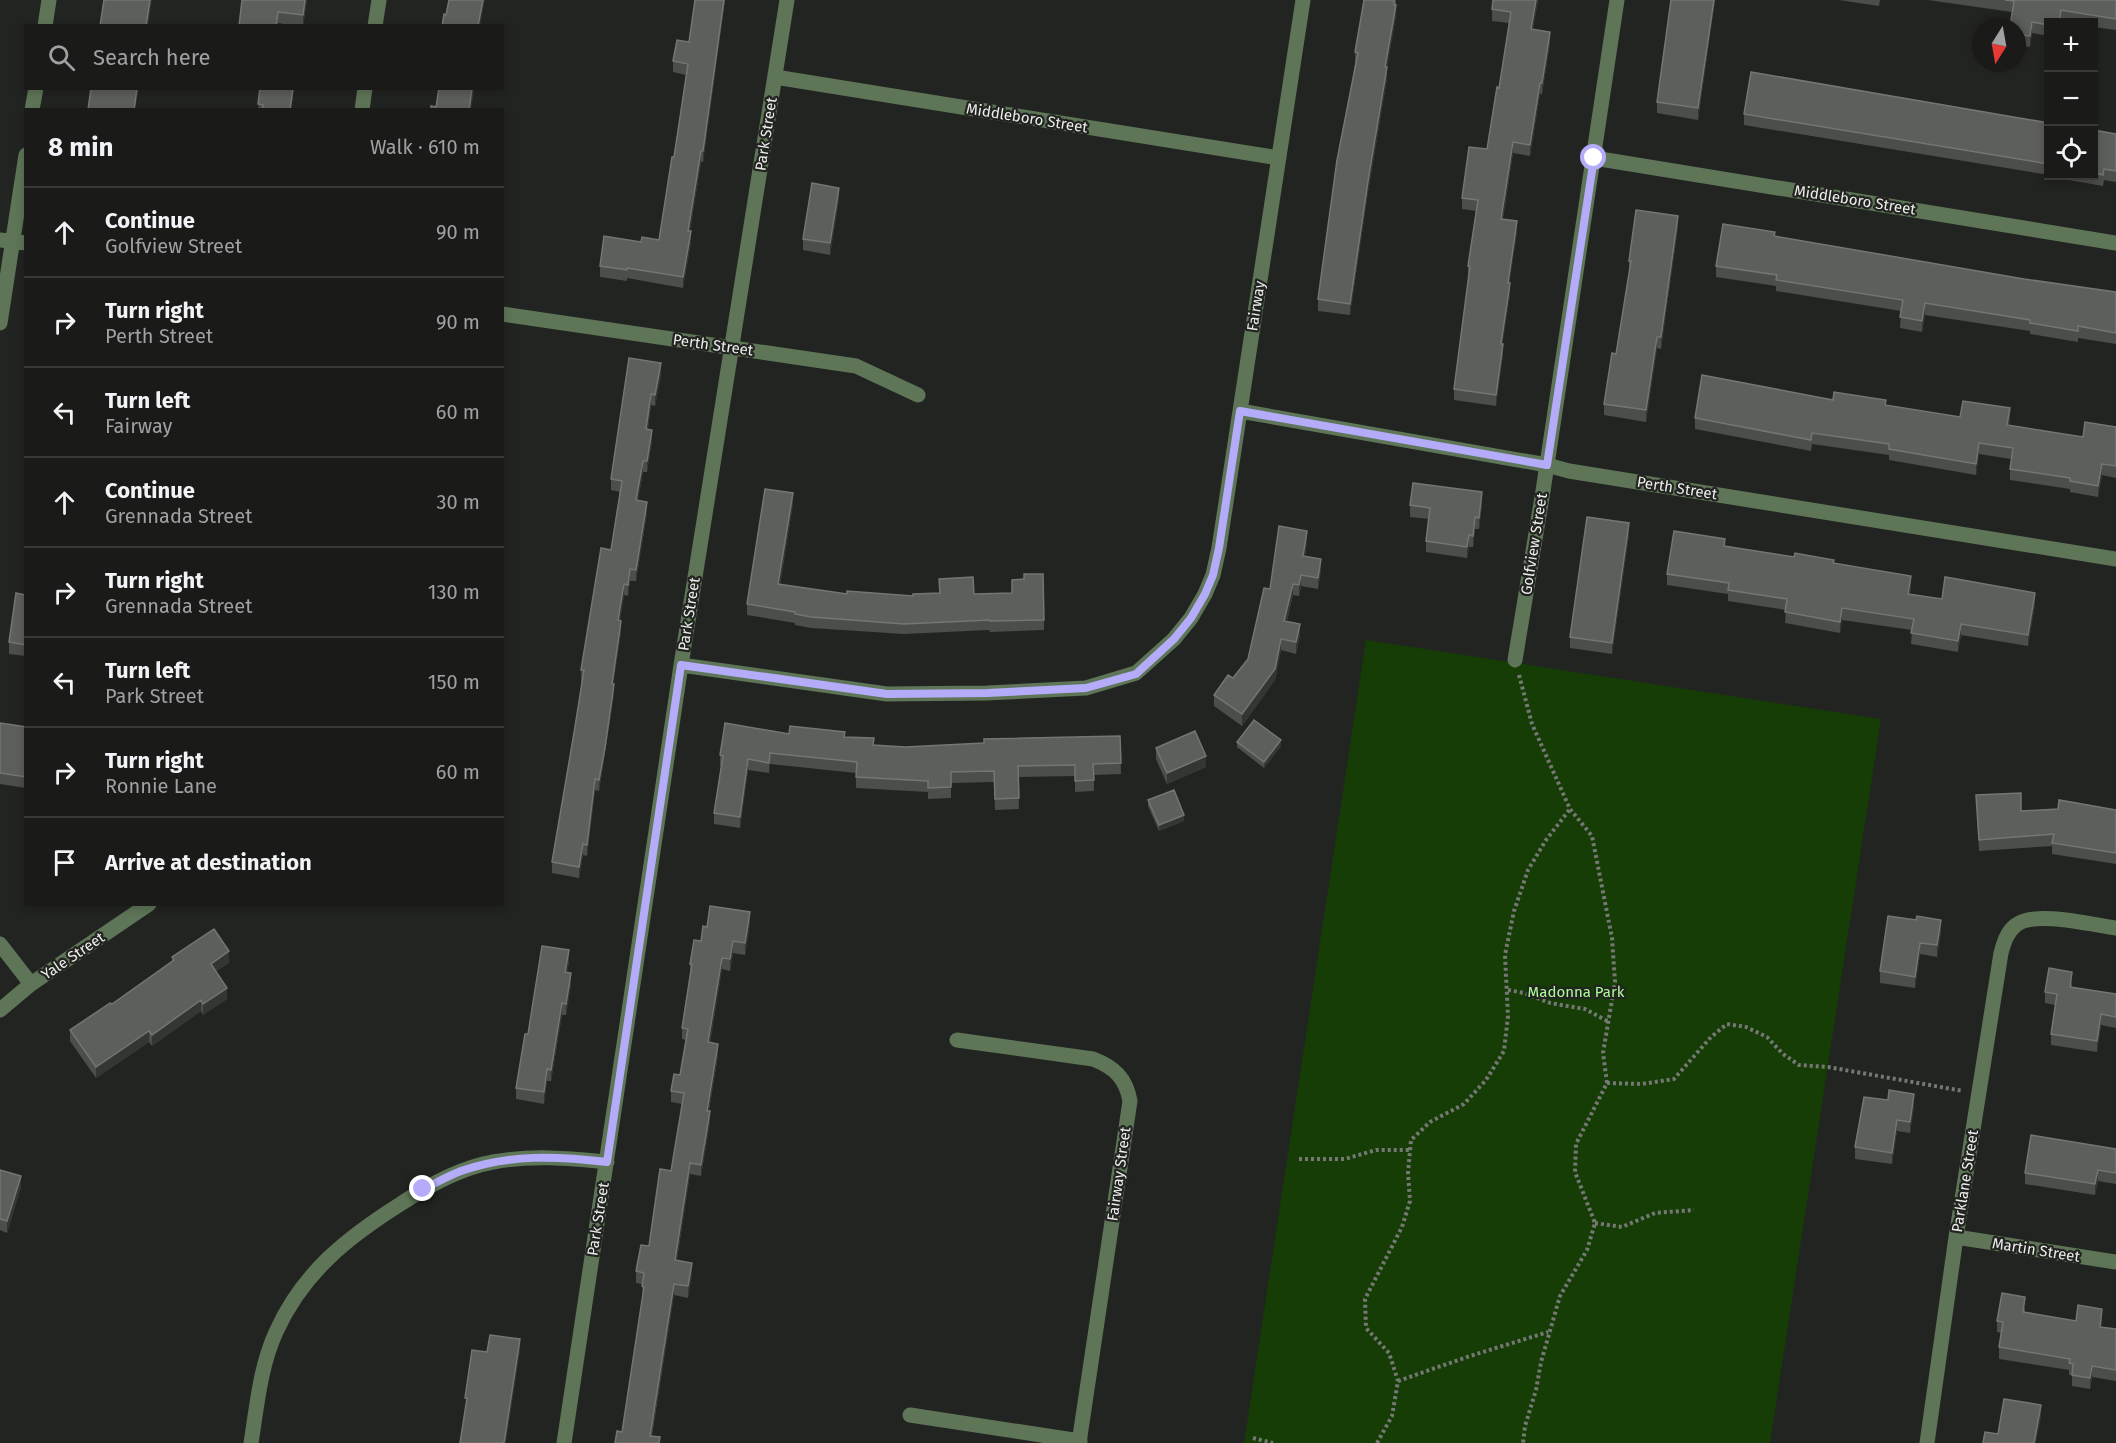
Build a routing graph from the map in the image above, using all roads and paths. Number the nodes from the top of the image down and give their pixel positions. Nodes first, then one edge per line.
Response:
1 (49, 0) edge
2 (379, 0) edge
3 (787, 0) edge
4 (1303, 0) edge
5 (1617, 0) edge
6 (45, 24) edge
7 (375, 24) edge
8 (776, 77) junction
9 (36, 90) edge
10 (365, 90) edge
11 (32, 108) edge
12 (362, 108) edge
13 (1279, 158) junction
14 (1594, 158) junction
15 (24, 168) edge
16 (13, 242) edge
17 (2116, 243) edge
18 (504, 314) edge
19 (0, 323) edge
20 (731, 348) junction
21 (918, 395) dead end
22 (1240, 411) junction
23 (1547, 465) junction
24 (2116, 559) edge
25 (1515, 660) joint
26 (681, 665) junction
27 (1570, 809) junction
28 (146, 906) edge
29 (2116, 928) edge
30 (0, 944) edge
31 (31, 984) junction
32 (1508, 990) junction
33 (0, 1010) edge
34 (1609, 1022) junction
35 (957, 1040) dead end
36 (1607, 1083) junction
37 (1978, 1093) junction
38 (1410, 1150) junction
39 (1299, 1159) dead end
40 (607, 1162) junction
41 (1694, 1210) dead end
42 (1594, 1224) junction
43 (1956, 1237) junction
44 (2116, 1262) edge
45 (1549, 1332) junction
46 (1398, 1382) junction
47 (910, 1416) dead end
48 (1253, 1438) dead end
49 (1079, 1442) edge
50 (251, 1443) edge
51 (564, 1443) edge
52 (1273, 1443) edge
53 (1377, 1443) edge
54 (1523, 1443) edge
55 (1927, 1443) edge

1 - 6 street
2 - 7 street
3 - 8 street, Park Street
4 - 13 street, Fairway
5 - 14 street, Golfview Street
8 - 13 street, Middleboro Street
8 - 20 street, Park Street
9 - 11 street
10 - 12 street
13 - 22 street, Fairway
14 - 17 street, Middleboro Street
14 - 23 street, Golfview Street
15 - 16 street
16 - 19 street
18 - 20 street, Perth Street
20 - 21 street, Perth Street
20 - 26 street, Park Street
22 - 23 street, Perth Street
22 - 26 street, Fairway
23 - 24 street, Perth Street
23 - 25 street, Golfview Street
25 - 27 path
26 - 40 street, Park Street
27 - 32 path
27 - 34 path
28 - 31 street, Yale Street
29 - 37 street, Parklane Street
30 - 31 street
31 - 33 street, Yale Street
32 - 34 path
32 - 38 path
34 - 36 path
35 - 49 street, Fairway Street
36 - 37 path
36 - 42 path
37 - 43 street, Parklane Street
38 - 39 path
38 - 46 path
40 - 50 street
40 - 51 street, Park Street
41 - 42 path
42 - 45 path
43 - 44 street, Martin Street
43 - 55 street, Parklane Street
45 - 46 path
45 - 54 path
46 - 53 path
47 - 49 street
48 - 52 path

